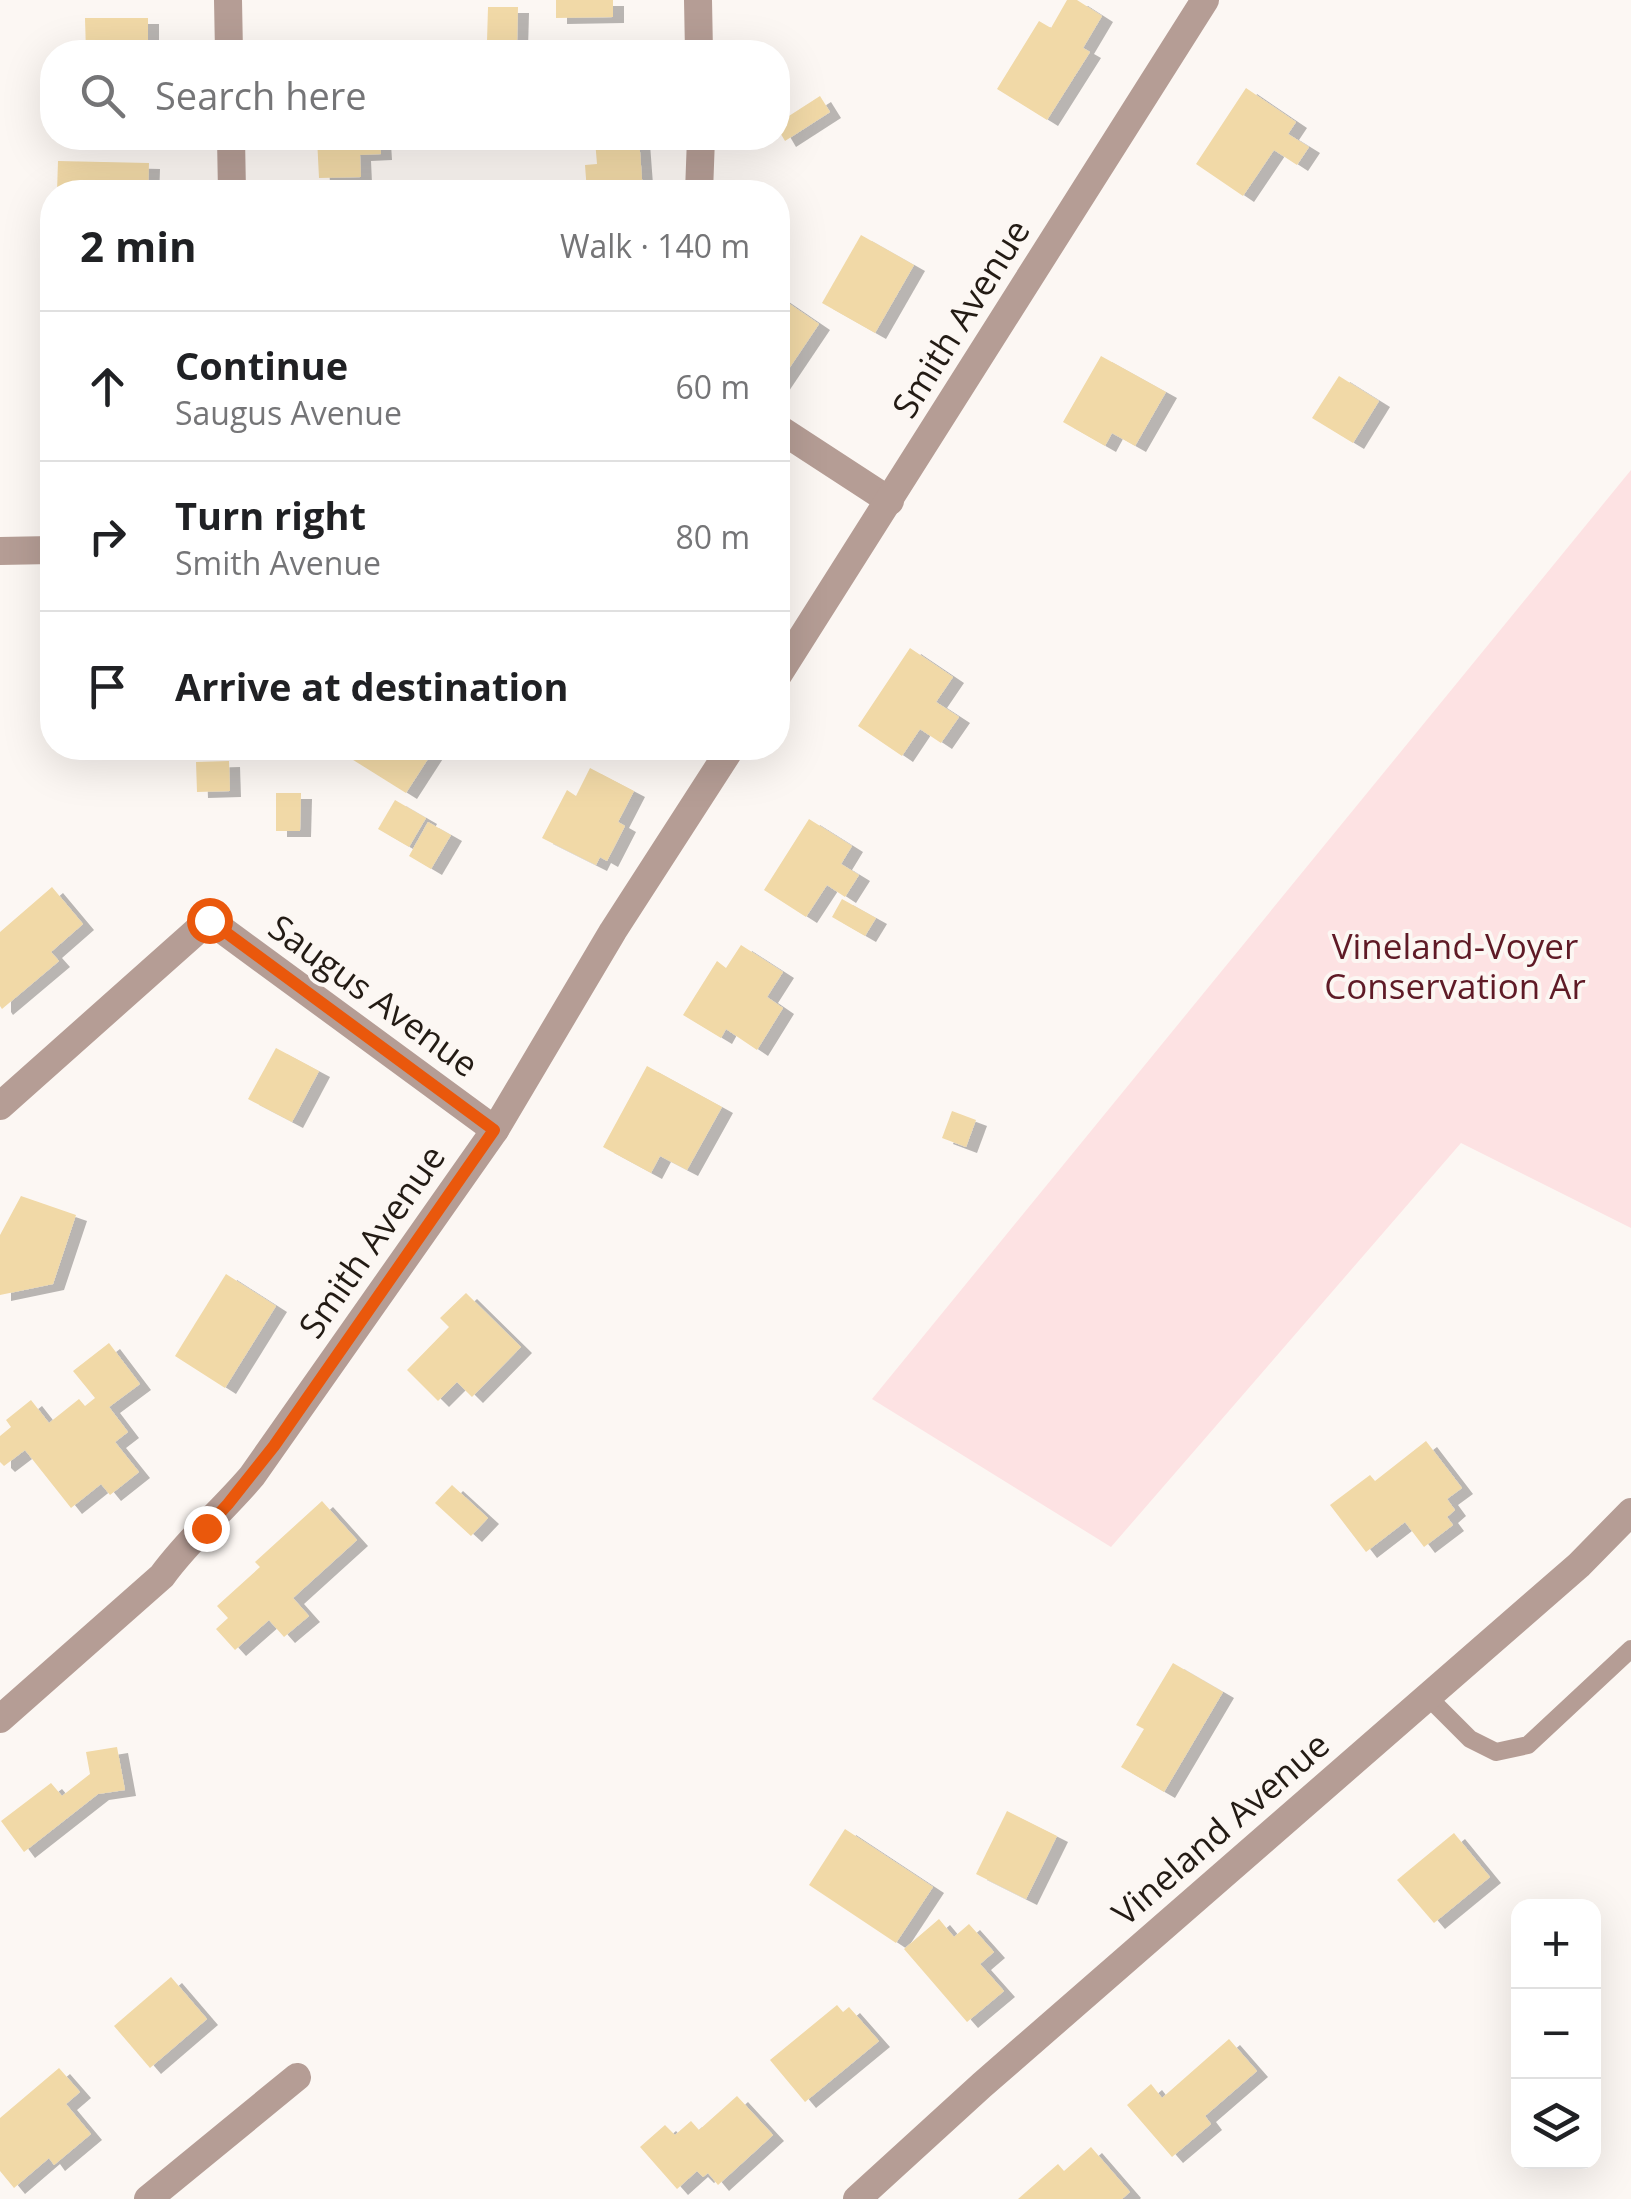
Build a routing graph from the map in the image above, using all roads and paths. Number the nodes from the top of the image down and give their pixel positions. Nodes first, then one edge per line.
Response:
1 (228, 0) edge
2 (698, 0) edge
3 (1204, 0) edge
4 (229, 40) edge
5 (699, 40) edge
6 (231, 150) edge
7 (701, 150) edge
8 (232, 180) edge
9 (699, 180) edge
10 (790, 436) edge
11 (890, 500) junction
12 (40, 550) edge
13 (0, 551) edge
14 (790, 656) edge
15 (723, 760) edge
16 (0, 1106) edge
17 (494, 1130) junction
18 (1631, 1512) edge
19 (1631, 1649) edge
20 (1428, 1697) junction
21 (0, 1718) edge
22 (297, 2077) dead end
23 (148, 2199) edge
24 (857, 2199) edge

1 - 4 street
2 - 5 street
3 - 11 street, Smith Avenue
6 - 8 street
7 - 9 street
10 - 11 street
11 - 14 street, Smith Avenue
12 - 13 street
15 - 17 street, Smith Avenue
16 - 17 street, Saugus Avenue
17 - 21 street, Smith Avenue
18 - 20 street, Vineland Avenue
19 - 20 lane
20 - 24 street, Vineland Avenue
22 - 23 street

